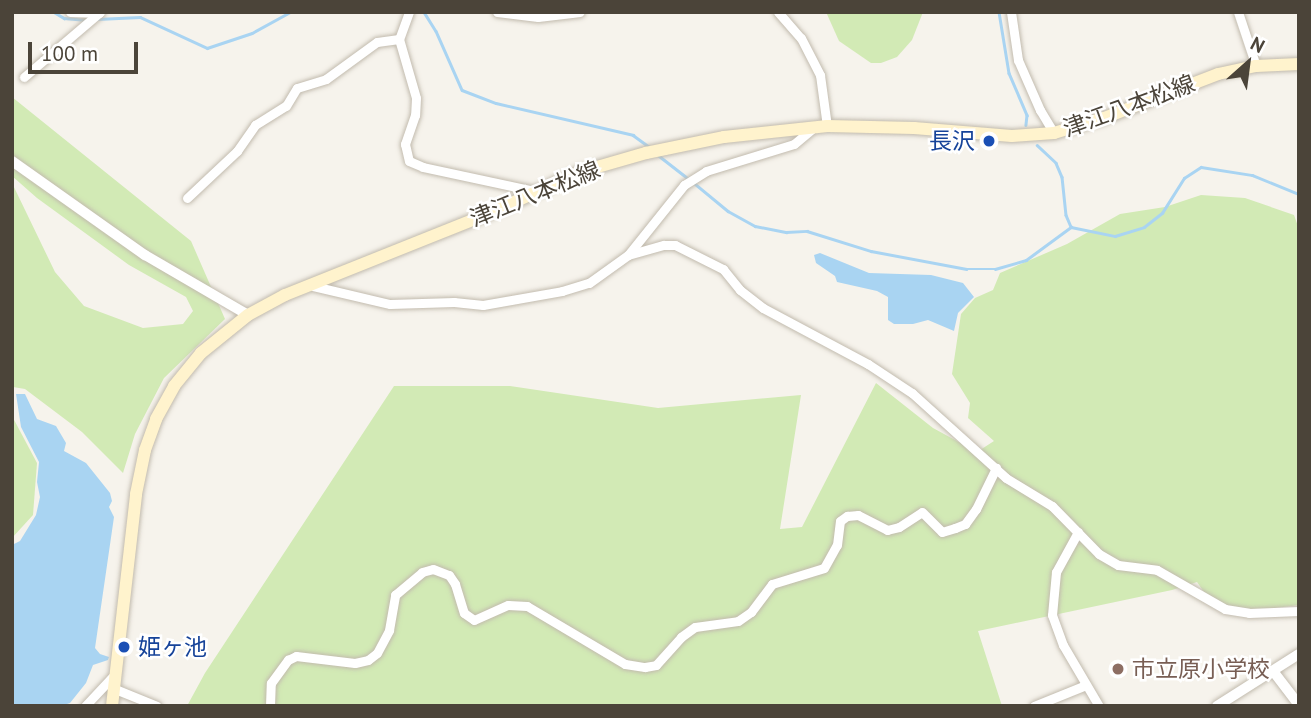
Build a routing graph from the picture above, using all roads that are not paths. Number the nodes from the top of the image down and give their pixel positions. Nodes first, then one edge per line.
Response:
1 (70, 12) edge
2 (409, 12) edge
3 (496, 12) edge
4 (580, 12) edge
5 (778, 12) edge
6 (1011, 12) edge
7 (1238, 12) edge
8 (99, 13) edge
9 (398, 39) junction
10 (1299, 64) edge
11 (1256, 66) junction
12 (24, 77) dead end
13 (827, 126) junction
14 (812, 129) junction
15 (1054, 133) junction
16 (12, 160) edge
17 (535, 191) junction
18 (187, 198) dead end
19 (628, 255) junction
20 (309, 286) junction
21 (248, 315) junction
22 (996, 468) junction
23 (1078, 532) junction
24 (1299, 611) edge
25 (1299, 654) edge
26 (1273, 671) junction
27 (116, 673) junction
28 (1086, 685) junction
29 (115, 689) junction
30 (1299, 705) edge
31 (85, 706) edge
32 (112, 706) edge
33 (157, 706) edge
34 (270, 706) edge
35 (1034, 706) edge
36 (1099, 706) edge
37 (1217, 706) edge

1 - 8 street
2 - 9 street
3 - 4 street
5 - 13 street
6 - 15 street
7 - 11 street
8 - 12 street
9 - 17 street
9 - 18 street
10 - 11 main road, 津江八本松線
11 - 15 main road, 津江八本松線
13 - 14 main road, 津江八本松線
13 - 15 main road, 津江八本松線
14 - 17 main road, 津江八本松線
14 - 19 street
16 - 21 street
17 - 20 main road, 津江八本松線
19 - 20 street
19 - 22 street
20 - 21 main road, 津江八本松線
21 - 27 main road, 津江八本松線
22 - 23 street
22 - 34 street
23 - 24 street
23 - 28 street
25 - 26 street
26 - 30 street
26 - 37 street
27 - 29 main road, 津江八本松線
27 - 31 street
28 - 35 street
28 - 36 street
29 - 32 main road, 津江八本松線
29 - 33 street

